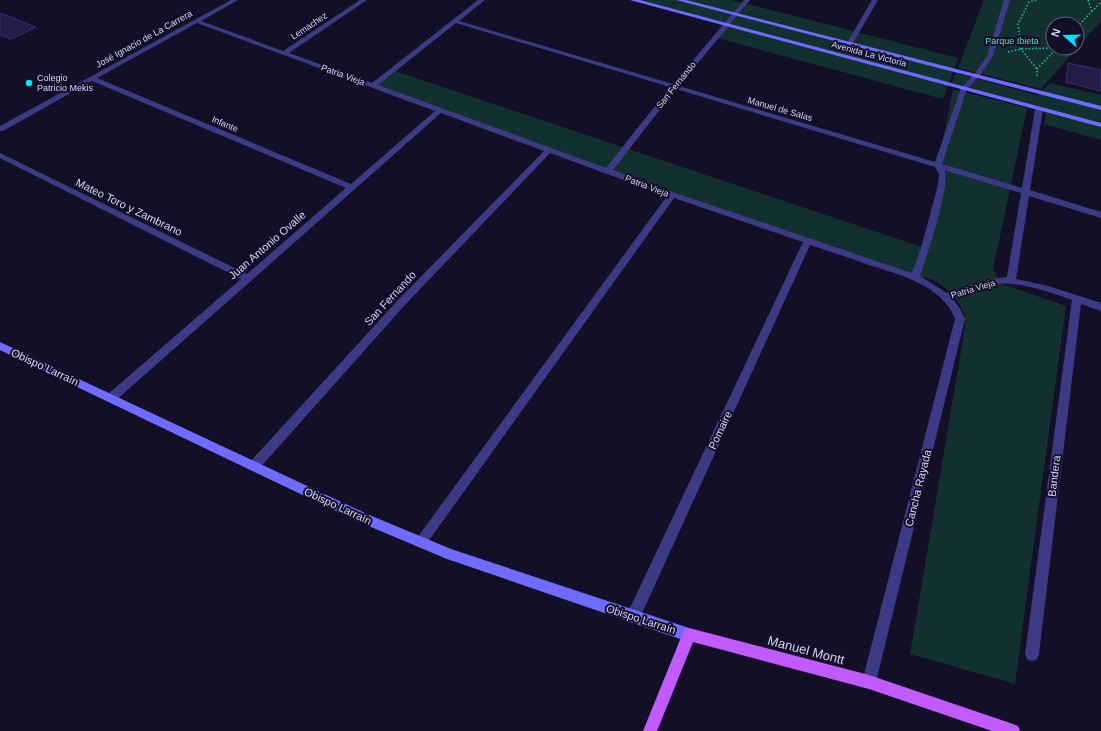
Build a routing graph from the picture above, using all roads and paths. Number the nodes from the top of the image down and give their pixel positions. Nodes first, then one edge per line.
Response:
1 (235, 0) edge
2 (364, 0) edge
3 (482, 0) edge
4 (633, 0) edge
5 (679, 0) edge
6 (747, 0) edge
7 (874, 0) edge
8 (1007, 0) edge
9 (1036, 0) edge
10 (1088, 0) edge
11 (1101, 2) edge
12 (1092, 12) junction
13 (735, 14) junction
14 (1085, 19) edge
15 (196, 21) junction
16 (454, 21) junction
17 (726, 25) junction
18 (850, 43) junction
19 (1045, 48) edge
20 (1021, 49) junction
21 (284, 53) junction
22 (990, 56) junction
23 (1050, 56) edge
24 (1038, 69) junction
25 (977, 76) junction
26 (91, 78) junction
27 (372, 86) junction
28 (674, 87) junction
29 (964, 88) junction
30 (1037, 91) junction
31 (1101, 108) edge
32 (1039, 109) junction
33 (440, 110) junction
34 (1101, 125) edge
35 (0, 129) edge
36 (549, 150) junction
37 (0, 155) edge
38 (938, 164) junction
39 (608, 171) junction
40 (351, 187) junction
41 (1025, 192) junction
42 (672, 196) junction
43 (1101, 215) edge
44 (807, 242) junction
45 (915, 277) junction
46 (248, 278) junction
47 (1011, 281) junction
48 (947, 298) junction
49 (1077, 298) junction
50 (1101, 307) edge
51 (0, 346) edge
52 (111, 398) junction
53 (254, 466) junction
54 (420, 542) junction
55 (633, 617) junction
56 (688, 635) junction
57 (1032, 654) dead end
58 (869, 682) junction
59 (650, 731) edge
60 (1013, 731) edge

1 - 15 street, José Ignacio de La Carrera
2 - 21 street, Lemachez
3 - 16 street
4 - 17 main road, Avenida La Victoria
5 - 13 main road, Avenida La Victoria
6 - 13 street, San Fernando
7 - 18 street
8 - 22 street
9 - 20 path
10 - 12 path
11 - 12 path
12 - 14 path
13 - 17 street, San Fernando
13 - 18 main road, Avenida La Victoria
15 - 21 street, Patria Vieja
15 - 26 street, José Ignacio de La Carrera
16 - 27 street
16 - 28 street, Manuel de Salas
17 - 28 street, San Fernando
17 - 29 main road, Avenida La Victoria
18 - 25 main road, Avenida La Victoria
19 - 20 path
20 - 22 path
20 - 24 path
21 - 27 street, Patria Vieja
22 - 25 street
23 - 24 path
24 - 30 path
25 - 29 street
25 - 30 main road, Avenida La Victoria
26 - 35 street, José Ignacio de La Carrera
26 - 40 street, Infante
27 - 33 street, Patria Vieja
28 - 38 street, Manuel de Salas
28 - 39 street, San Fernando
29 - 32 main road, Avenida La Victoria
29 - 38 street
30 - 31 main road, Avenida La Victoria
32 - 34 main road, Avenida La Victoria
32 - 41 street
33 - 36 street, Patria Vieja
33 - 40 street, Juan Antonio Ovalle
36 - 39 street, Patria Vieja
36 - 53 street, San Fernando
37 - 46 street, Mateo Toro y Zambrano
38 - 41 street, Manuel de Salas
38 - 45 street
39 - 42 street, Patria Vieja
40 - 46 street, Juan Antonio Ovalle
41 - 43 street, Manuel de Salas
41 - 47 street
42 - 44 street, Patria Vieja
42 - 54 street
44 - 45 street, Patria Vieja
44 - 55 street, Pomaire
45 - 48 street, Patria Vieja
46 - 52 street, Juan Antonio Ovalle
47 - 48 street, Patria Vieja
47 - 49 street, Patria Vieja
48 - 58 street, Cancha Rayada
49 - 50 street, Patria Vieja
49 - 57 street, Bandera
51 - 52 main road, Obispo Larraín
52 - 53 main road, Obispo Larraín
53 - 54 main road, Obispo Larraín
54 - 55 main road, Obispo Larraín
55 - 56 main road, Obispo Larraín
56 - 58 main road, Manuel Montt
56 - 59 main road
58 - 60 main road, Manuel Montt

